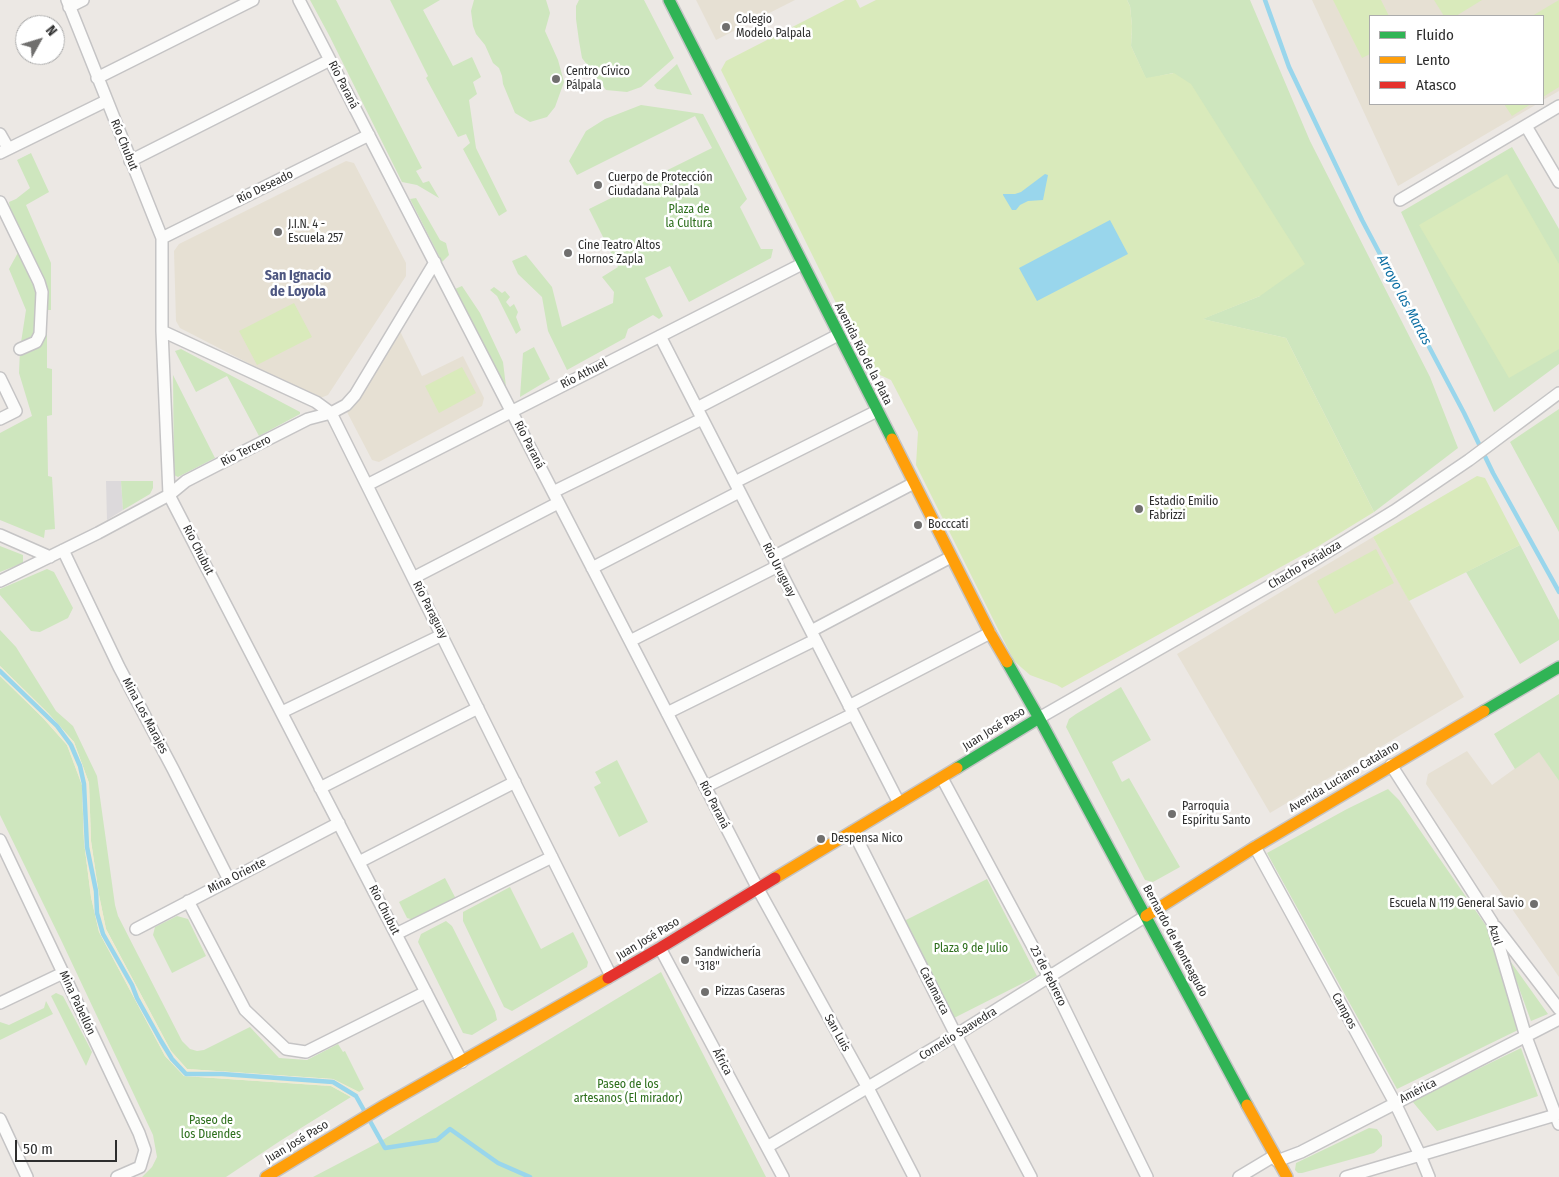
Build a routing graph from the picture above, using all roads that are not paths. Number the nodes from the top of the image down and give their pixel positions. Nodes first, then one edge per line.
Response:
1 (83, 0) edge
2 (253, 0) edge
3 (299, 0) edge
4 (669, 0) edge
5 (68, 3) edge
6 (330, 60) junction
7 (97, 78) junction
8 (106, 101) junction
9 (1559, 106) edge
10 (1526, 126) junction
11 (0, 134) edge
12 (369, 135) junction
13 (4, 151) edge
14 (130, 161) junction
15 (1559, 182) edge
16 (1400, 200) dead end
17 (0, 202) edge
18 (162, 238) junction
19 (434, 262) junction
20 (802, 264) junction
21 (162, 331) junction
22 (838, 335) junction
23 (660, 336) junction
24 (20, 350) dead end
25 (0, 378) edge
26 (1559, 393) edge
27 (697, 408) junction
28 (877, 411) junction
29 (512, 412) junction
30 (331, 413) junction
31 (0, 419) edge
32 (702, 420) junction
33 (914, 483) junction
34 (367, 485) junction
35 (737, 487) junction
36 (169, 495) junction
37 (556, 497) junction
38 (0, 535) edge
39 (63, 550) junction
40 (951, 556) junction
41 (50, 557) junction
42 (775, 561) junction
43 (592, 568) junction
44 (413, 578) junction
45 (0, 581) edge
46 (990, 633) junction
47 (442, 635) junction
48 (813, 635) junction
49 (630, 641) junction
50 (1559, 667) edge
51 (478, 708) junction
52 (851, 710) junction
53 (282, 712) junction
54 (667, 713) junction
55 (1039, 718) junction
56 (1391, 765) junction
57 (942, 778) junction
58 (515, 782) junction
59 (705, 787) junction
60 (320, 788) junction
61 (899, 803) junction
62 (339, 823) junction
63 (853, 831) junction
64 (0, 840) edge
65 (1255, 847) junction
66 (552, 857) junction
67 (359, 862) junction
68 (229, 880) junction
69 (758, 889) junction
70 (188, 901) junction
71 (1146, 916) junction
72 (1492, 922) junction
73 (136, 929) dead end
74 (396, 934) junction
75 (660, 948) junction
76 (63, 973) junction
77 (611, 976) junction
78 (1049, 977) junction
79 (426, 992) junction
80 (0, 1002) edge
81 (1559, 1009) edge
82 (1559, 1019) edge
83 (956, 1036) junction
84 (1526, 1037) junction
85 (462, 1062) junction
86 (868, 1088) junction
87 (1395, 1103) junction
88 (0, 1118) edge
89 (1558, 1118) edge
90 (767, 1147) junction
91 (1420, 1155) junction
92 (1276, 1158) junction
93 (27, 1177) edge
94 (117, 1177) edge
95 (266, 1177) edge
96 (783, 1177) edge
97 (914, 1177) edge
98 (1031, 1177) edge
99 (1148, 1177) edge
100 (1239, 1177) edge
101 (1287, 1177) edge
102 (1346, 1177) edge
103 (1428, 1177) edge

1 - 5 street
2 - 7 street
3 - 6 street, Río Paraná
4 - 20 main road, Avenida Río de la Plata
5 - 7 street, Río Chubut
6 - 12 street, Río Paraná
6 - 14 street
7 - 8 street, Río Chubut
8 - 13 street
8 - 14 street, Río Chubut
9 - 10 street
10 - 15 street
10 - 16 street
11 - 13 street
12 - 18 street, Río Deseado
12 - 19 street, Río Paraná
14 - 18 street, Río Chubut
17 - 24 street
18 - 21 street, Río Chubut
19 - 29 street, Río Paraná
19 - 30 street, Río Tercero
20 - 22 main road, Avenida Río de la Plata
20 - 23 street, Río Athuel
21 - 30 street
21 - 36 street, Río Chubut
22 - 27 street
22 - 28 main road, Avenida Río de la Plata
23 - 27 street, Río Uruguay
23 - 29 street, Río Athuel
25 - 31 street
26 - 55 street, Chacho Peñaloza
27 - 32 street, Río Uruguay
28 - 33 main road, Avenida Río de la Plata
28 - 35 street
29 - 34 street, Río Athuel
29 - 37 street, Río Paraná
30 - 34 street, Río Paraguay
30 - 36 street, Río Tercero
32 - 35 street, Río Uruguay
32 - 37 street
33 - 40 main road, Avenida Río de la Plata
33 - 42 street
34 - 44 street, Río Paraguay
35 - 42 street, Río Uruguay
35 - 43 street
36 - 39 street, Río Tercero
36 - 53 street, Río Chubut
37 - 43 street, Río Paraná
37 - 44 street
38 - 41 street
39 - 41 street, Río Tercero
39 - 68 street, Mina Los Marajes
40 - 46 main road, Avenida Río de la Plata
40 - 48 street
41 - 45 street, Río Tercero
42 - 48 street, Río Uruguay
42 - 49 street
43 - 49 street, Río Paraná
44 - 47 street, Río Paraguay
46 - 52 street
46 - 55 main road, Avenida Río de la Plata
47 - 51 street, Río Paraguay
47 - 53 street
48 - 52 street, Río Uruguay
48 - 54 street
49 - 54 street, Río Paraná
50 - 56 main road, Avenida Luciano Catalano
51 - 58 street, Río Paraguay
51 - 60 street
52 - 59 street
52 - 61 street, Río Uruguay
53 - 60 street, Río Chubut
54 - 59 street, Río Paraná
55 - 57 main road, Juan José Paso
55 - 71 main road, Bernardo de Monteagudo
56 - 65 main road, Avenida Luciano Catalano
56 - 72 street, Azul
57 - 61 main road, Juan José Paso
57 - 78 street, 23 de Febrero
58 - 66 street, Río Paraguay
58 - 67 street
59 - 69 street, Río Paraná
60 - 62 street, Río Chubut
61 - 63 main road, Juan José Paso
62 - 67 street, Río Chubut
62 - 68 street, Mina Oriente
63 - 69 main road, Juan José Paso
63 - 83 street, Catamarca
64 - 76 street, Mina Pabellón
65 - 71 main road, Avenida Luciano Catalano
65 - 87 street, Campos
66 - 74 street
66 - 77 street, Río Paraguay
67 - 74 street, Río Chubut
68 - 70 street, Mina Oriente
69 - 75 main road, Juan José Paso
69 - 86 street, San Luis
70 - 73 street, Mina Oriente
70 - 79 street
71 - 78 street, Cornelio Saavedra
71 - 92 main road, Bernardo de Monteagudo
72 - 81 street
72 - 84 street, Azul
74 - 79 street, Río Chubut
75 - 77 main road, Juan José Paso
75 - 90 street, África
76 - 80 street
76 - 94 street, Mina Pabellón
77 - 85 main road, Juan José Paso
78 - 83 street, Cornelio Saavedra
78 - 99 street, 23 de Febrero
79 - 85 street, Río Chubut
82 - 84 street, América
83 - 86 street, Cornelio Saavedra
83 - 98 street, Catamarca
84 - 87 street, América
84 - 89 street, Azul
85 - 95 main road, Juan José Paso
86 - 90 street, Cornelio Saavedra
86 - 97 street, San Luis
87 - 91 street, Campos
87 - 92 street, América
88 - 93 street
89 - 91 street
90 - 96 street, África
91 - 102 street
91 - 103 street, Campos
92 - 100 street, América
92 - 101 main road, Bernardo de Monteagudo

